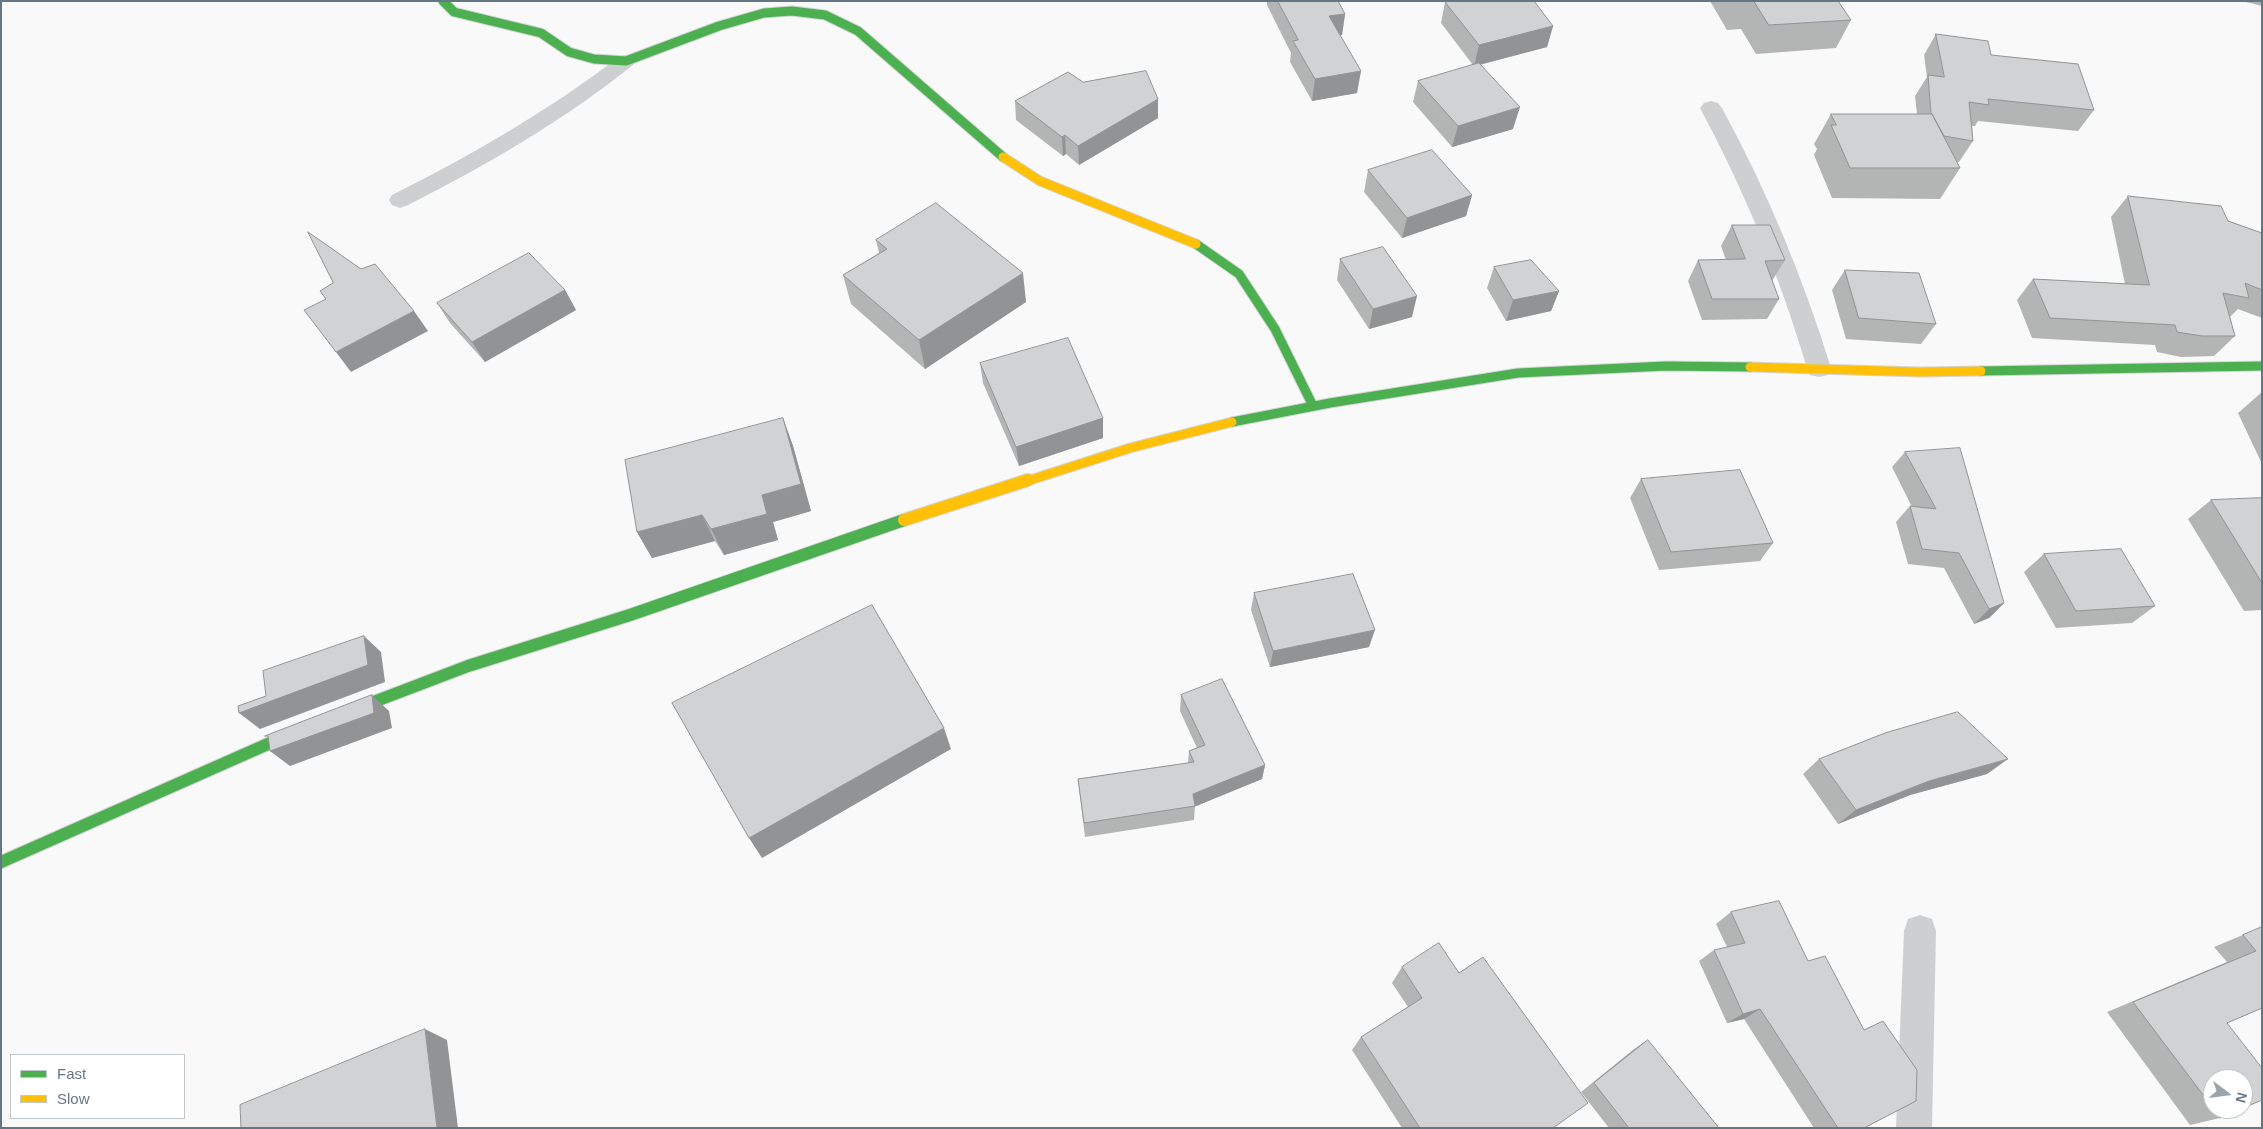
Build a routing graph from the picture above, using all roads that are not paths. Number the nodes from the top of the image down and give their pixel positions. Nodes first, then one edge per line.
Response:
1 (443, 1) edge
2 (626, 61) junction
3 (1711, 108) dead end
4 (400, 200) dead end
5 (2262, 366) edge
6 (1819, 368) junction
7 (1313, 406) junction
8 (333, 717) edge
9 (315, 724) edge
10 (1, 862) edge
11 (1920, 931) dead end
12 (1914, 1128) edge

1 - 2 street
2 - 4 street
2 - 7 street
3 - 6 street
5 - 6 street
6 - 7 street
7 - 8 street
9 - 10 street
11 - 12 street

